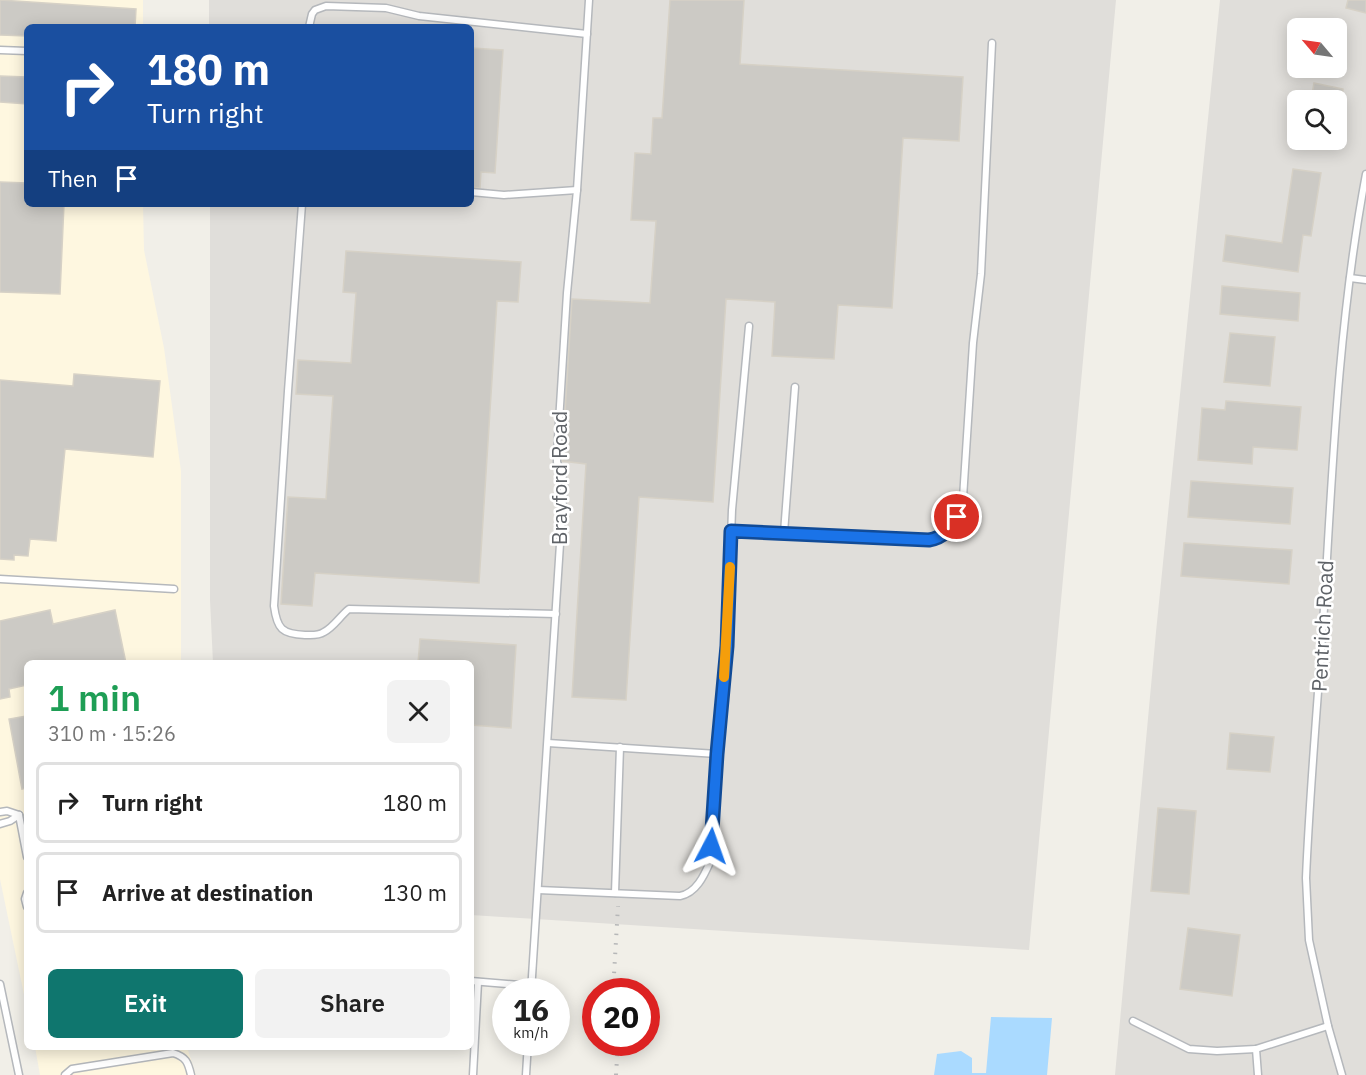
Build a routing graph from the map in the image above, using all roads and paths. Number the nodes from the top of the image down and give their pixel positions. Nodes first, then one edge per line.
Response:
1 (589, 0) edge
2 (310, 24) edge
3 (587, 34) junction
4 (992, 43) dead end
5 (0, 50) edge
6 (24, 51) edge
7 (1366, 174) edge
8 (578, 190) junction
9 (474, 192) edge
10 (302, 207) edge
11 (1350, 278) junction
12 (1366, 280) edge
13 (748, 326) dead end
14 (795, 387) dead end
15 (731, 531) junction
16 (784, 533) junction
17 (0, 579) edge
18 (174, 589) dead end
19 (556, 614) junction
20 (548, 743) junction
21 (620, 747) junction
22 (717, 754) junction
23 (0, 812) edge
24 (19, 815) junction
25 (0, 824) edge
26 (24, 841) edge
27 (538, 890) junction
28 (615, 893) junction
29 (533, 978) edge
30 (475, 981) edge
31 (492, 983) edge
32 (0, 984) edge
33 (1134, 1021) dead end
34 (1328, 1026) junction
35 (474, 1028) edge
36 (1256, 1049) junction
37 (474, 1050) edge
38 (527, 1056) edge
39 (19, 1075) edge
40 (65, 1075) edge
41 (191, 1075) edge
42 (473, 1075) edge
43 (526, 1075) edge
44 (1258, 1075) edge
45 (1342, 1075) edge

1 - 3 lane, Brayford Road
2 - 3 lane
3 - 8 lane, Brayford Road
4 - 16 lane
5 - 6 lane
7 - 11 lane, Pentrich Road
8 - 9 lane
8 - 19 lane, Brayford Road
10 - 19 lane
11 - 12 lane
11 - 34 lane, Pentrich Road
13 - 15 lane
14 - 16 lane
15 - 16 lane
15 - 22 lane
17 - 18 lane
19 - 20 lane, Brayford Road
20 - 21 lane
20 - 27 lane, Brayford Road
21 - 22 lane
21 - 28 lane
22 - 28 lane
23 - 24 lane
24 - 25 lane
24 - 26 lane
27 - 28 lane
27 - 29 lane, Brayford Road
30 - 31 lane
30 - 35 lane
32 - 39 lane
33 - 36 lane
34 - 36 lane
34 - 45 lane, Pentrich Road
36 - 44 lane
37 - 42 lane
38 - 43 lane
40 - 41 lane

